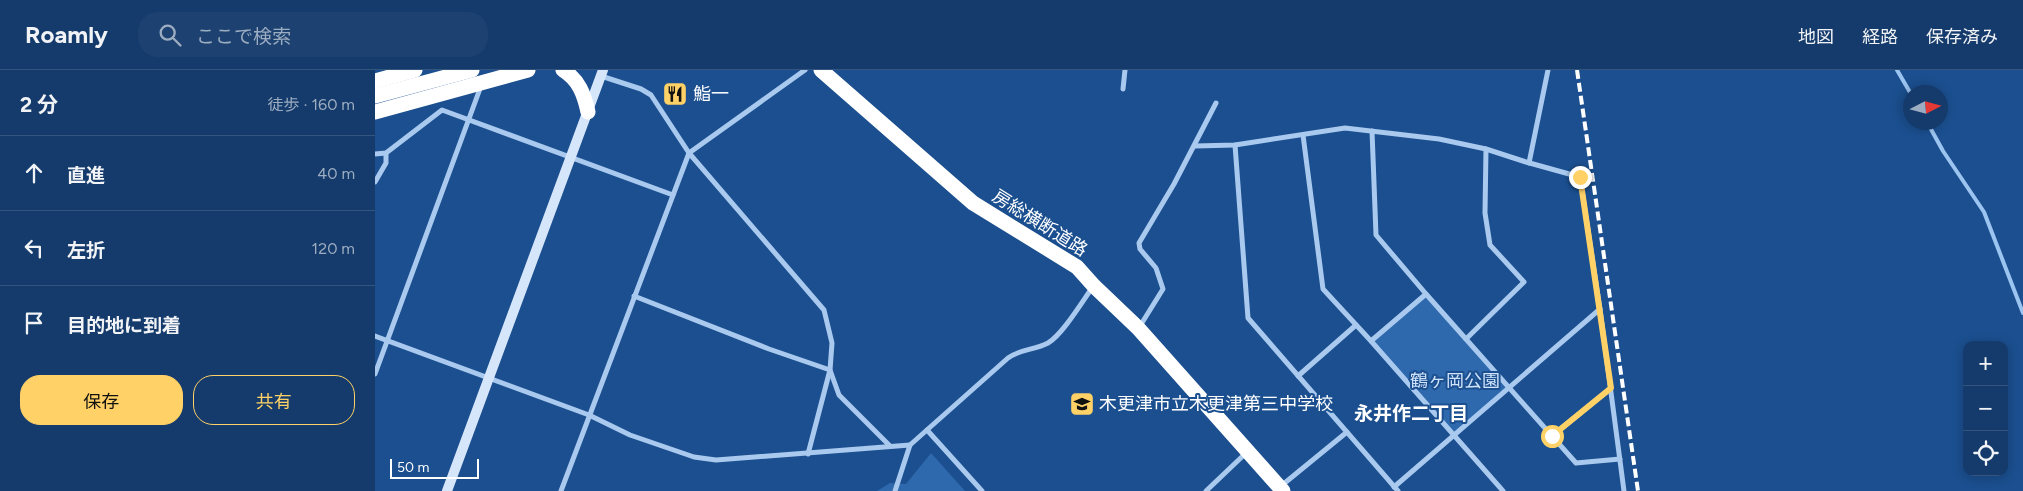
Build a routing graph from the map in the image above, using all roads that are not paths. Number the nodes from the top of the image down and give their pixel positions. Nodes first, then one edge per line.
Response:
1 (415, 70) edge
2 (528, 70) edge
3 (563, 70) edge
4 (805, 70) edge
5 (821, 70) edge
6 (1125, 70) edge
7 (1547, 70) edge
8 (602, 73) edge
9 (480, 76) edge
10 (375, 81) edge
11 (1123, 89) dead end
12 (375, 96) edge
13 (1216, 103) dead end
14 (375, 112) edge
15 (587, 112) junction
16 (468, 118) junction
17 (1372, 131) junction
18 (1303, 135) junction
19 (1235, 145) junction
20 (1195, 146) junction
21 (1486, 149) junction
22 (386, 153) junction
23 (689, 153) junction
24 (375, 154) edge
25 (572, 156) junction
26 (1529, 163) junction
27 (375, 182) edge
28 (673, 195) junction
29 (1094, 286) junction
30 (1426, 294) junction
31 (634, 296) junction
32 (1600, 309) junction
33 (1356, 325) junction
34 (1139, 328) junction
35 (375, 336) edge
36 (1466, 339) junction
37 (387, 341) junction
38 (1371, 341) junction
39 (831, 370) junction
40 (375, 374) edge
41 (1298, 376) junction
42 (489, 379) junction
43 (1509, 388) junction
44 (1611, 388) junction
45 (589, 415) junction
46 (927, 430) junction
47 (1347, 432) junction
48 (1454, 435) junction
49 (1552, 436) junction
50 (910, 445) junction
51 (890, 446) junction
52 (1247, 452) junction
53 (808, 454) junction
54 (1620, 459) junction
55 (1281, 489) edge
56 (1396, 489) edge
57 (447, 491) edge
58 (561, 491) edge
59 (895, 491) edge
60 (982, 491) edge
61 (1206, 491) edge
62 (1503, 491) edge
63 (1624, 491) edge

1 - 10 highway
2 - 9 highway
3 - 15 highway
4 - 23 street
5 - 29 highway, 房総横断道路
6 - 11 street
7 - 26 street
8 - 15 street
8 - 23 street
9 - 12 highway
9 - 14 highway
9 - 16 street
13 - 20 street
15 - 25 street
16 - 22 street
16 - 25 street
16 - 37 street
17 - 18 street
17 - 21 street
17 - 30 street
18 - 19 street
18 - 33 street
19 - 20 street
19 - 41 street
20 - 34 street
21 - 26 street
21 - 36 street
22 - 24 street
22 - 27 street
23 - 28 street
23 - 39 street
25 - 28 street
25 - 42 street
26 - 32 street
28 - 31 street
29 - 34 highway, 房総横断道路
29 - 46 street
30 - 36 street
30 - 38 street
31 - 39 street
31 - 45 street
32 - 43 street
32 - 44 street
33 - 38 street
33 - 41 street
34 - 52 highway, 房総横断道路
35 - 37 street
36 - 43 street
37 - 40 street
37 - 42 street
38 - 48 street
39 - 51 street
39 - 53 street
41 - 47 street
42 - 45 street
42 - 57 street
43 - 48 street
43 - 49 street
44 - 49 street
44 - 54 street
45 - 53 street
45 - 58 street
46 - 50 street
46 - 60 street
47 - 55 street
47 - 56 street
48 - 56 street
48 - 62 street
49 - 54 street
50 - 51 street
50 - 59 street
51 - 53 street
52 - 55 highway, 房総横断道路
52 - 61 street
54 - 63 street

